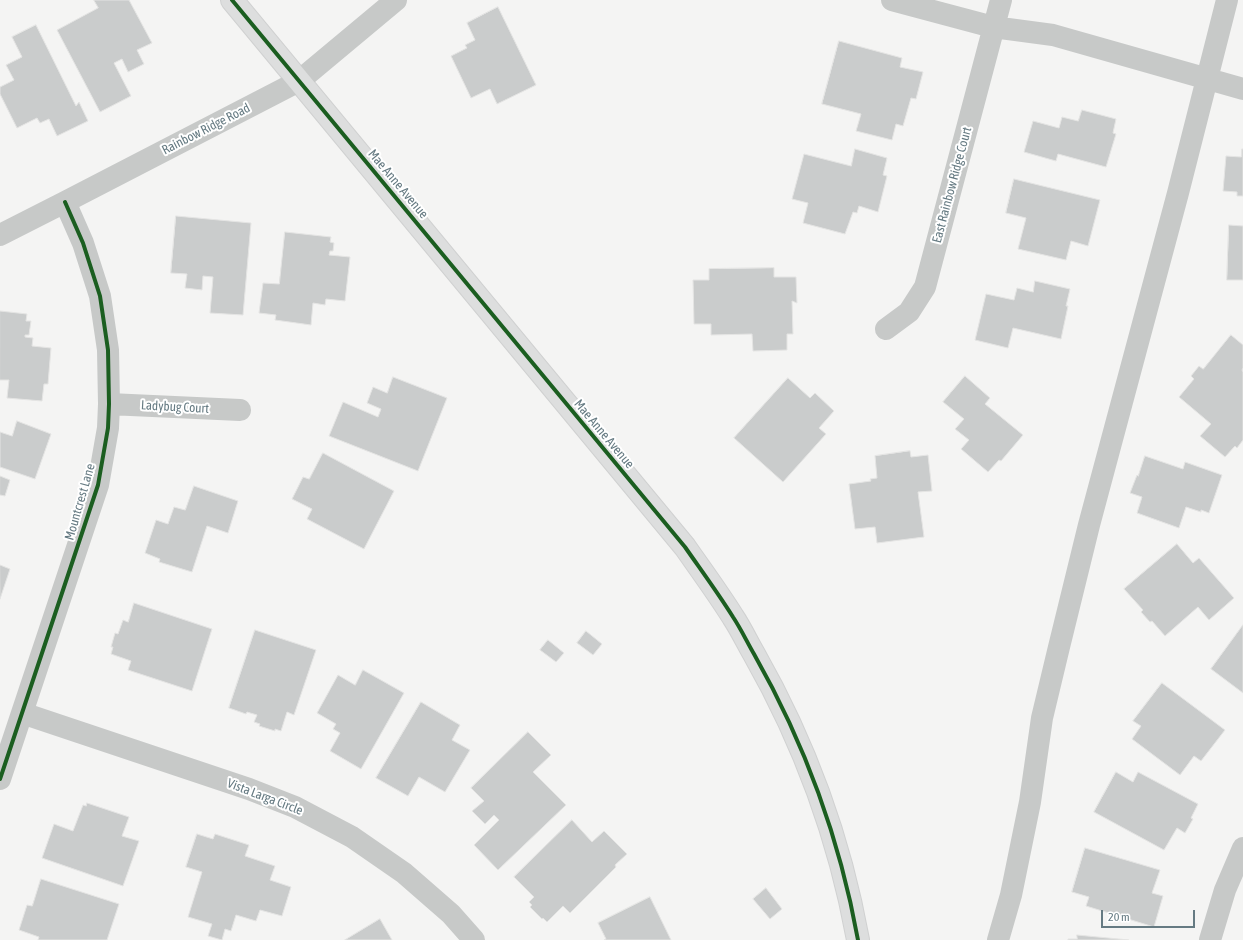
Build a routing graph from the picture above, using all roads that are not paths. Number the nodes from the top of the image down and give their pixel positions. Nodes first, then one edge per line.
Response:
1 (232, 0) edge
2 (396, 0) edge
3 (892, 0) edge
4 (1001, 0) edge
5 (1227, 0) edge
6 (993, 27) junction
7 (1207, 78) junction
8 (299, 81) junction
9 (1243, 89) edge
10 (65, 202) junction
11 (0, 234) edge
12 (886, 329) dead end
13 (109, 404) junction
14 (240, 410) dead end
15 (22, 713) junction
16 (0, 779) edge
17 (1243, 848) edge
18 (474, 940) edge
19 (858, 940) edge
20 (998, 940) edge
21 (1210, 940) edge

1 - 8 main road, Mae Anne Avenue
2 - 8 street, Rainbow Ridge Road
3 - 6 street
4 - 6 street, East Rainbow Ridge Court
5 - 7 street
6 - 7 street
6 - 12 street, East Rainbow Ridge Court
7 - 9 street
7 - 20 street
8 - 10 street, Rainbow Ridge Road
8 - 19 main road, Mae Anne Avenue
10 - 11 street, Rainbow Ridge Road
10 - 13 street, Mountcrest Lane
13 - 14 street, Ladybug Court
13 - 15 street, Mountcrest Lane
15 - 16 street, Mountcrest Lane
15 - 18 street, Vista Larga Circle
17 - 21 street

